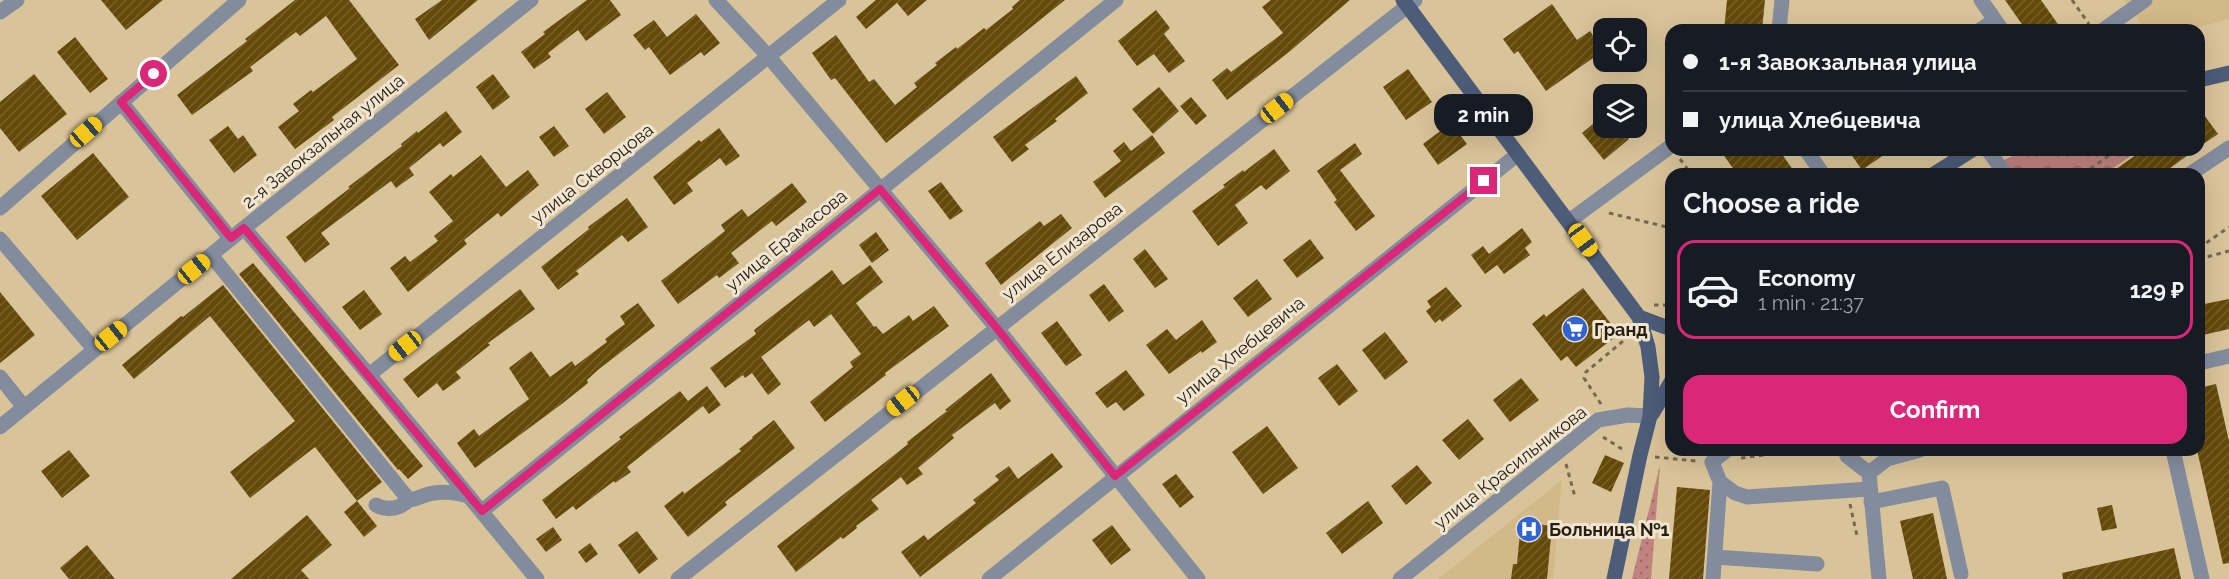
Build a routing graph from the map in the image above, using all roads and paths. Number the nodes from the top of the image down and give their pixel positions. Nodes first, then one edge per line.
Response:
1 (17, 0) edge
2 (239, 0) edge
3 (531, 0) edge
4 (716, 0) edge
5 (839, 0) edge
6 (1116, 0) edge
7 (1782, 0) edge
8 (1981, 0) edge
9 (2072, 0) edge
10 (2145, 0) edge
11 (1408, 2) edge
12 (0, 12) edge
13 (1780, 24) edge
14 (1997, 24) edge
15 (2089, 24) edge
16 (2111, 24) edge
17 (769, 57) junction
18 (2229, 73) edge
19 (2205, 79) edge
20 (121, 102) junction
21 (2229, 148) edge
22 (1518, 153) junction
23 (1669, 156) edge
24 (1962, 156) edge
25 (2108, 156) edge
26 (1944, 168) edge
27 (2092, 168) edge
28 (2199, 168) edge
29 (880, 189) junction
30 (0, 208) edge
31 (1587, 208) junction
32 (1569, 221) junction
33 (1665, 227) edge
34 (2229, 227) edge
35 (244, 228) junction
36 (231, 238) junction
37 (0, 239) edge
38 (2205, 244) edge
39 (2229, 252) edge
40 (211, 255) junction
41 (2205, 258) edge
42 (1639, 317) junction
43 (996, 327) junction
44 (1665, 327) edge
45 (1631, 334) dead end
46 (94, 349) junction
47 (2229, 356) edge
48 (2205, 362) edge
49 (369, 375) junction
50 (0, 377) edge
51 (1665, 392) edge
52 (24, 407) junction
53 (1650, 416) junction
54 (1610, 418) junction
55 (0, 427) edge
56 (1555, 455) junction
57 (1720, 456) edge
58 (1757, 456) edge
59 (1846, 456) edge
60 (1898, 456) edge
61 (2174, 456) edge
62 (1712, 462) junction
63 (1869, 473) junction
64 (1115, 476) junction
65 (1720, 482) junction
66 (470, 496) junction
67 (1871, 496) junction
68 (1575, 497) dead end
69 (409, 500) junction
70 (376, 505) dead end
71 (482, 511) junction
72 (1714, 557) junction
73 (1817, 564) dead end
74 (1961, 574) dead end
75 (537, 579) edge
76 (678, 579) edge
77 (989, 579) edge
78 (1198, 579) edge
79 (1400, 579) edge
80 (1614, 579) edge
81 (1713, 579) edge
82 (1879, 579) edge
83 (2202, 579) edge

1 - 12 street
2 - 20 street
3 - 35 street, 2-я Завокзальная улица
4 - 17 street
5 - 17 street, улица Скворцова
6 - 29 street, улица Ерамасова
7 - 13 street
8 - 14 street
9 - 15 path
10 - 16 street
11 - 22 main road
11 - 43 street, улица Елизарова
17 - 29 street
17 - 49 street, улица Скворцова
18 - 19 main road
20 - 30 street
20 - 36 street
21 - 28 street
22 - 32 main road
22 - 64 street, улица Хлебцевича
23 - 31 street
24 - 26 main road
25 - 27 path
29 - 43 street
29 - 71 street, улица Ерамасова
31 - 32 street
31 - 33 path
32 - 42 main road
34 - 38 path
35 - 36 street, 2-я Завокзальная улица
35 - 49 street
36 - 40 street, 2-я Завокзальная улица
37 - 46 street
39 - 41 path
40 - 46 street, 2-я Завокзальная улица
40 - 69 street
42 - 44 main road
42 - 53 main road
43 - 64 street
43 - 76 street, улица Елизарова
45 - 54 path
46 - 52 street, 2-я Завокзальная улица
47 - 48 street
49 - 66 street
50 - 52 street
51 - 53 main road
52 - 55 street, 2-я Завокзальная улица
53 - 54 street, улица Красильникова
53 - 80 main road
54 - 56 street, улица Красильникова
56 - 68 path
56 - 79 street, улица Красильникова
57 - 62 street
58 - 62 path
59 - 63 street
60 - 63 street
61 - 83 street
62 - 65 street
63 - 67 street
64 - 77 street, улица Хлебцевича
64 - 78 street
65 - 67 street
65 - 72 street
66 - 69 street
66 - 71 street
67 - 74 street
67 - 82 street
69 - 70 street
71 - 75 street
72 - 73 street
72 - 81 street

